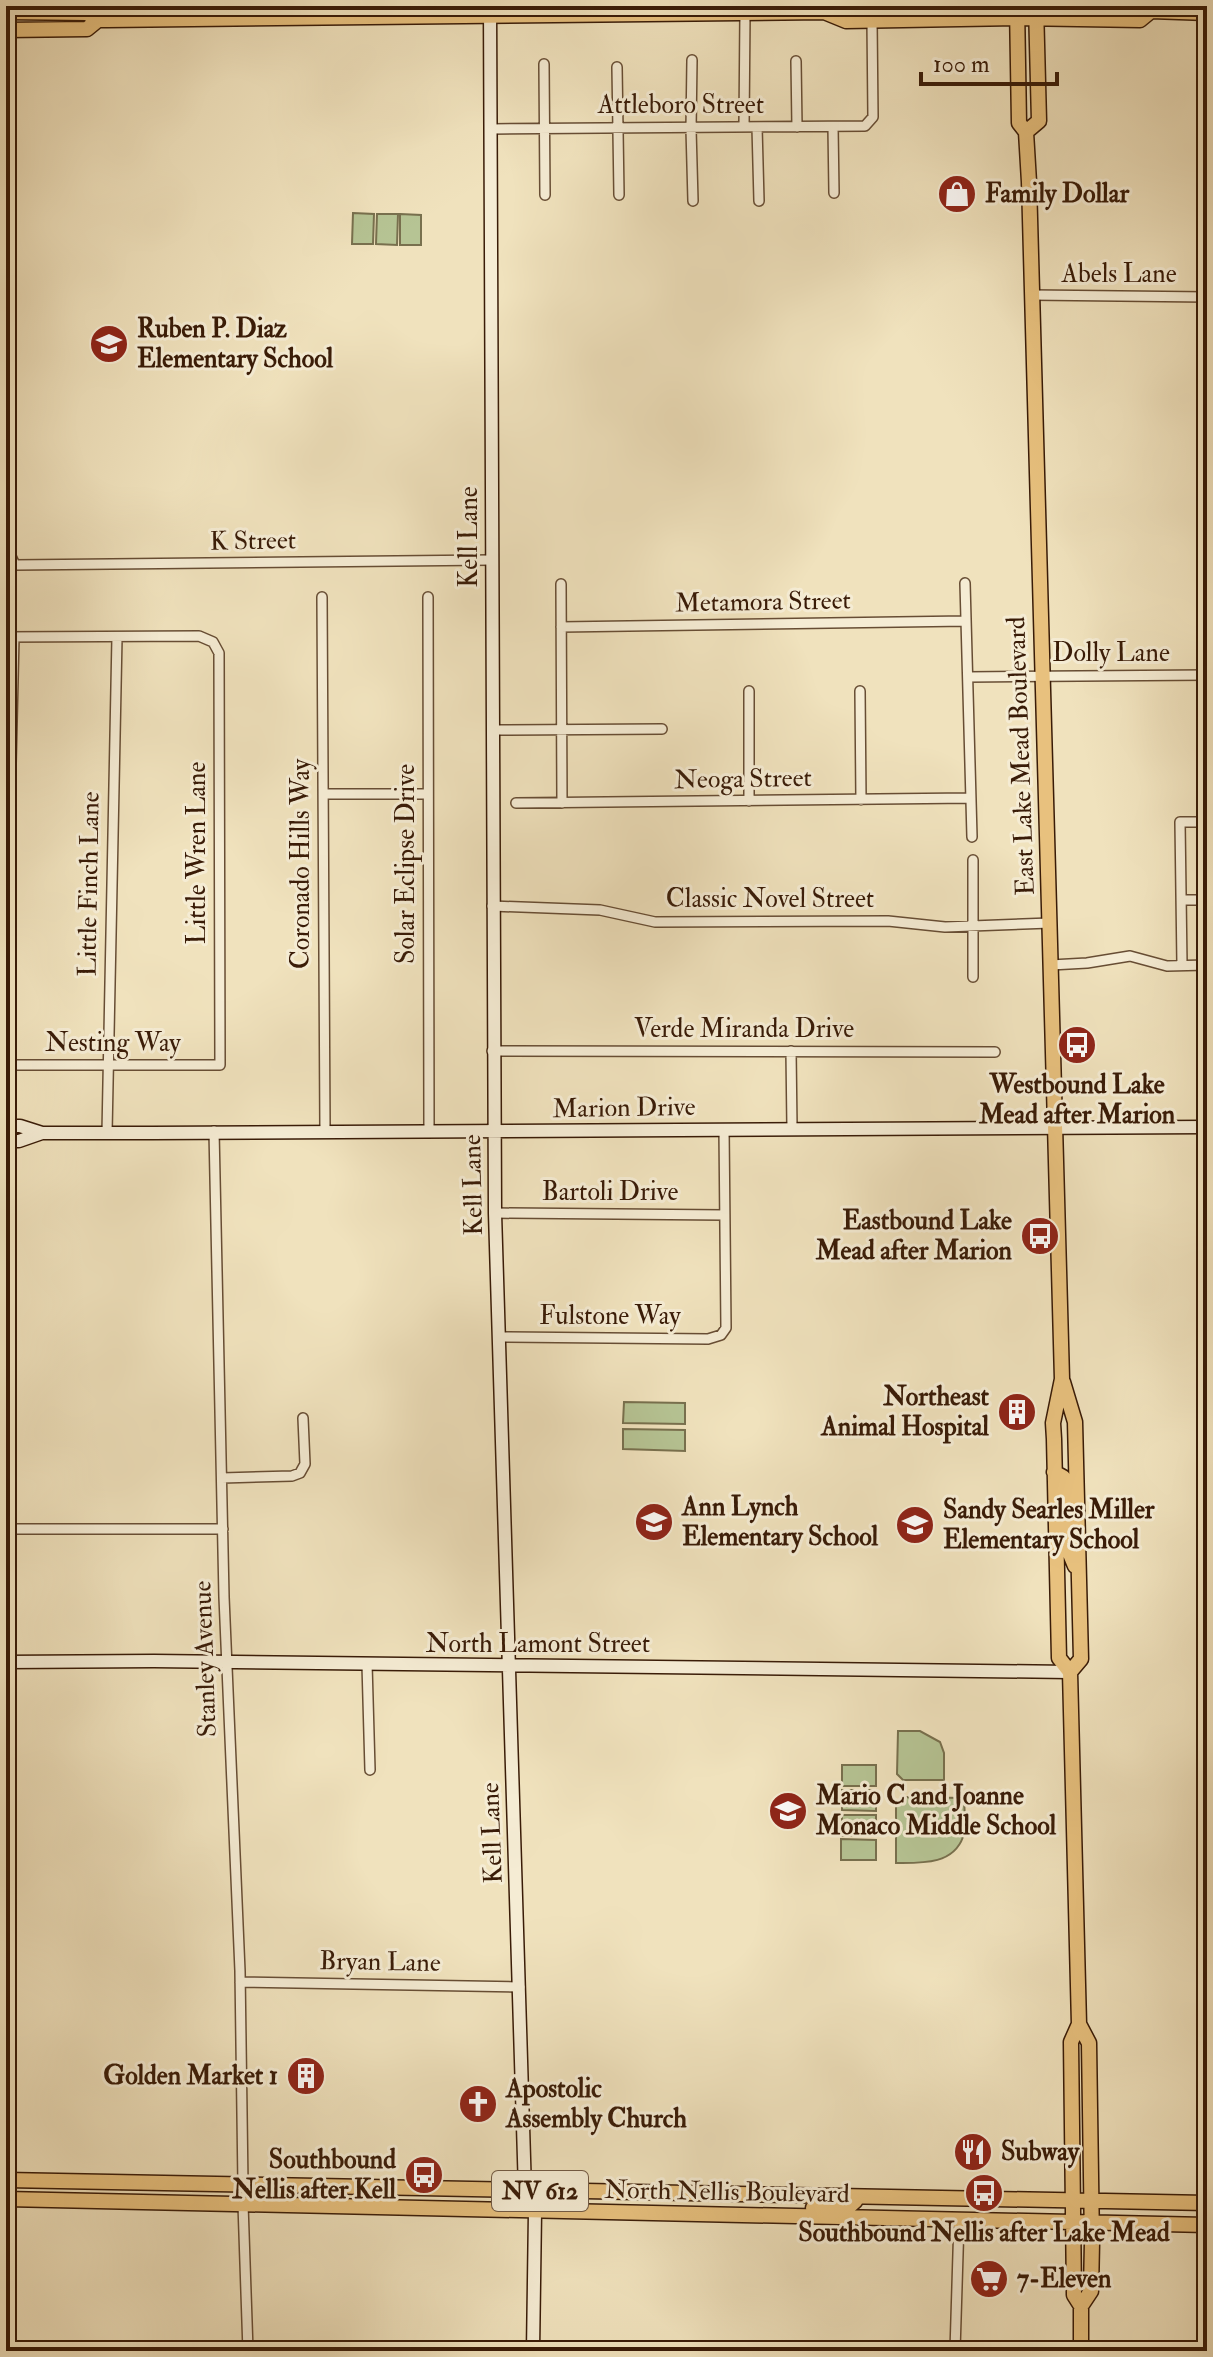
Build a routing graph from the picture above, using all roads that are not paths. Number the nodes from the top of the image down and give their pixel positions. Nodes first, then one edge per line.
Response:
1 (830, 9) edge
2 (1148, 9) edge
3 (490, 11) edge
4 (6, 12) edge
5 (1017, 12) edge
6 (1036, 12) edge
7 (745, 13) junction
8 (1207, 13) edge
9 (98, 20) junction
10 (872, 21) junction
11 (6, 30) edge
12 (692, 60) dead end
13 (796, 61) dead end
14 (544, 64) dead end
15 (617, 67) dead end
16 (544, 126) junction
17 (744, 127) junction
18 (757, 127) junction
19 (797, 127) junction
20 (833, 127) junction
21 (618, 128) junction
22 (492, 129) junction
23 (691, 129) junction
24 (1026, 132) junction
25 (834, 193) dead end
26 (545, 195) dead end
27 (619, 195) dead end
28 (693, 201) dead end
29 (759, 201) dead end
30 (1032, 295) junction
31 (1207, 297) edge
32 (6, 521) edge
33 (491, 560) junction
34 (11, 563) edge
35 (965, 583) dead end
36 (561, 584) dead end
37 (322, 597) dead end
38 (428, 597) dead end
39 (966, 621) junction
40 (561, 627) junction
41 (10, 637) edge
42 (117, 637) junction
43 (1043, 675) junction
44 (1207, 675) edge
45 (968, 677) junction
46 (749, 691) dead end
47 (860, 691) dead end
48 (662, 729) dead end
49 (492, 730) junction
50 (561, 731) junction
51 (323, 794) junction
52 (428, 794) junction
53 (971, 798) junction
54 (861, 800) junction
55 (749, 801) junction
56 (516, 803) dead end
57 (562, 803) junction
58 (1207, 822) edge
59 (972, 837) dead end
60 (973, 860) dead end
61 (1181, 900) junction
62 (1207, 900) edge
63 (492, 906) junction
64 (1050, 923) junction
65 (973, 926) junction
66 (1051, 965) junction
67 (1182, 965) junction
68 (1207, 965) edge
69 (6, 975) edge
70 (973, 977) dead end
71 (492, 1051) junction
72 (791, 1051) junction
73 (995, 1052) dead end
74 (6, 1065) edge
75 (107, 1065) junction
76 (220, 1065) joint
77 (6, 1126) edge
78 (1056, 1127) junction
79 (1207, 1127) edge
80 (792, 1128) junction
81 (724, 1129) junction
82 (325, 1130) junction
83 (214, 1131) junction
84 (429, 1131) junction
85 (494, 1131) junction
86 (42, 1133) junction
87 (107, 1133) junction
88 (6, 1141) edge
89 (495, 1213) junction
90 (724, 1215) junction
91 (499, 1337) junction
92 (1062, 1379) junction
93 (303, 1418) dead end
94 (1054, 1472) junction
95 (222, 1478) junction
96 (6, 1529) edge
97 (223, 1529) junction
98 (1079, 1574) junction
99 (6, 1662) edge
100 (228, 1662) junction
101 (367, 1664) junction
102 (509, 1667) junction
103 (1070, 1672) junction
104 (370, 1770) dead end
105 (240, 1982) junction
106 (520, 1987) junction
107 (1079, 2024) junction
108 (6, 2180) edge
109 (243, 2185) junction
110 (525, 2191) junction
111 (858, 2197) junction
112 (6, 2199) edge
113 (1075, 2202) junction
114 (1093, 2202) junction
115 (1207, 2203) edge
116 (243, 2204) junction
117 (535, 2212) junction
118 (774, 2216) junction
119 (959, 2221) junction
120 (1075, 2224) junction
121 (1092, 2224) junction
122 (1207, 2225) edge
123 (1081, 2306) junction
124 (248, 2351) edge
125 (533, 2351) edge
126 (955, 2351) edge
127 (1081, 2351) edge

1 - 7 main road
1 - 10 main road
2 - 6 main road
2 - 8 main road
3 - 7 main road
3 - 9 main road
3 - 22 street, Kell Lane
4 - 9 main road
5 - 6 main road
5 - 10 main road
5 - 24 main road, East Lake Mead Boulevard
6 - 24 main road, East Lake Mead Boulevard
7 - 17 street
9 - 11 main road
10 - 20 street, Attleboro Street
12 - 23 street
13 - 19 street
14 - 16 street
15 - 21 street
16 - 21 street, Attleboro Street
16 - 22 street, Attleboro Street
16 - 26 street
17 - 18 street, Attleboro Street
17 - 23 street, Attleboro Street
18 - 19 street, Attleboro Street
18 - 29 street
19 - 20 street, Attleboro Street
20 - 25 street
21 - 23 street, Attleboro Street
21 - 27 street
22 - 33 street, Kell Lane
23 - 28 street
24 - 30 main road, East Lake Mead Boulevard
30 - 31 street, Abels Lane
30 - 43 main road, East Lake Mead Boulevard
32 - 34 street, K Street
33 - 34 street, K Street
33 - 49 street, Kell Lane
35 - 39 street
36 - 40 street
37 - 51 street, Coronado Hills Way
38 - 52 street, Solar Eclipse Drive
39 - 40 street, Metamora Street
39 - 45 street
40 - 50 street
41 - 42 street
41 - 69 street
42 - 75 street, Little Finch Lane
42 - 76 street, Little Wren Lane
43 - 44 street, Dolly Lane
43 - 45 street, Dolly Lane
43 - 64 main road, East Lake Mead Boulevard
45 - 53 street
46 - 55 street
47 - 54 street
48 - 50 street
49 - 50 street
49 - 63 street, Kell Lane
50 - 57 street
51 - 52 street
51 - 82 street, Coronado Hills Way
52 - 84 street, Solar Eclipse Drive
53 - 54 street, Neoga Street
53 - 59 street
54 - 55 street, Neoga Street
55 - 57 street, Neoga Street
56 - 57 street, Neoga Street
58 - 61 street
60 - 65 street
61 - 62 street
61 - 67 street
63 - 65 street, Classic Novel Street
63 - 71 street, Kell Lane
64 - 65 street, Classic Novel Street
64 - 66 main road, East Lake Mead Boulevard
65 - 70 street
66 - 67 street
66 - 78 main road, East Lake Mead Boulevard
67 - 68 street
71 - 72 street, Verde Miranda Drive
71 - 85 street, Kell Lane
72 - 73 street, Verde Miranda Drive
72 - 80 street
74 - 75 street, Nesting Way
75 - 76 street, Nesting Way
75 - 87 street, Little Finch Lane
77 - 86 street, Marion Drive
78 - 79 street, Marion Drive
78 - 80 street, Marion Drive
78 - 92 main road, East Lake Mead Boulevard
80 - 81 street, Marion Drive
81 - 85 street, Marion Drive
81 - 90 street
82 - 83 street, Marion Drive
82 - 84 street, Marion Drive
83 - 87 street, Marion Drive
83 - 95 street, Stanley Avenue
84 - 85 street, Marion Drive
85 - 89 street, Kell Lane
86 - 87 street, Marion Drive
86 - 88 street, Marion Drive
89 - 90 street, Bartoli Drive
89 - 91 street, Kell Lane
90 - 91 street, Fulstone Way
91 - 102 street, Kell Lane
92 - 94 main road, East Lake Mead Boulevard
92 - 98 main road, East Lake Mead Boulevard
93 - 95 street
94 - 98 main road
94 - 103 main road, East Lake Mead Boulevard
95 - 97 street, Stanley Avenue
96 - 97 street
97 - 100 street, Stanley Avenue
98 - 103 main road, East Lake Mead Boulevard
99 - 100 street, North Lamont Street
100 - 101 street, North Lamont Street
100 - 105 street, Stanley Avenue
101 - 102 street, North Lamont Street
101 - 104 street
102 - 103 street, North Lamont Street
102 - 106 street, Kell Lane
103 - 107 main road, East Lake Mead Boulevard
105 - 106 street, Bryan Lane
105 - 109 street, Stanley Avenue
106 - 110 street, Kell Lane
107 - 113 main road, East Lake Mead Boulevard
107 - 114 main road, East Lake Mead Boulevard
108 - 109 main road, North Nellis Boulevard / NV 612
109 - 110 main road, North Nellis Boulevard / NV 612
110 - 111 main road, North Nellis Boulevard / NV 612
110 - 117 street, Kell Lane
111 - 113 main road, North Nellis Boulevard / NV 612
111 - 118 main road
112 - 116 main road, North Nellis Boulevard / NV 612
113 - 114 main road, North Nellis Boulevard / NV 612
113 - 120 main road, East Lake Mead Boulevard
114 - 115 main road, North Nellis Boulevard / NV 612
114 - 121 main road, East Lake Mead Boulevard
116 - 117 main road, North Nellis Boulevard / NV 612
116 - 124 street
117 - 118 main road, North Nellis Boulevard / NV 612
117 - 125 street, Kell Lane
118 - 119 main road, North Nellis Boulevard / NV 612
119 - 120 main road, North Nellis Boulevard / NV 612
119 - 126 street
120 - 121 main road, North Nellis Boulevard / NV 612
120 - 123 main road, East Lake Mead Boulevard
121 - 122 main road, North Nellis Boulevard / NV 612
121 - 123 main road, East Lake Mead Boulevard
123 - 127 main road, East Lake Mead Boulevard

